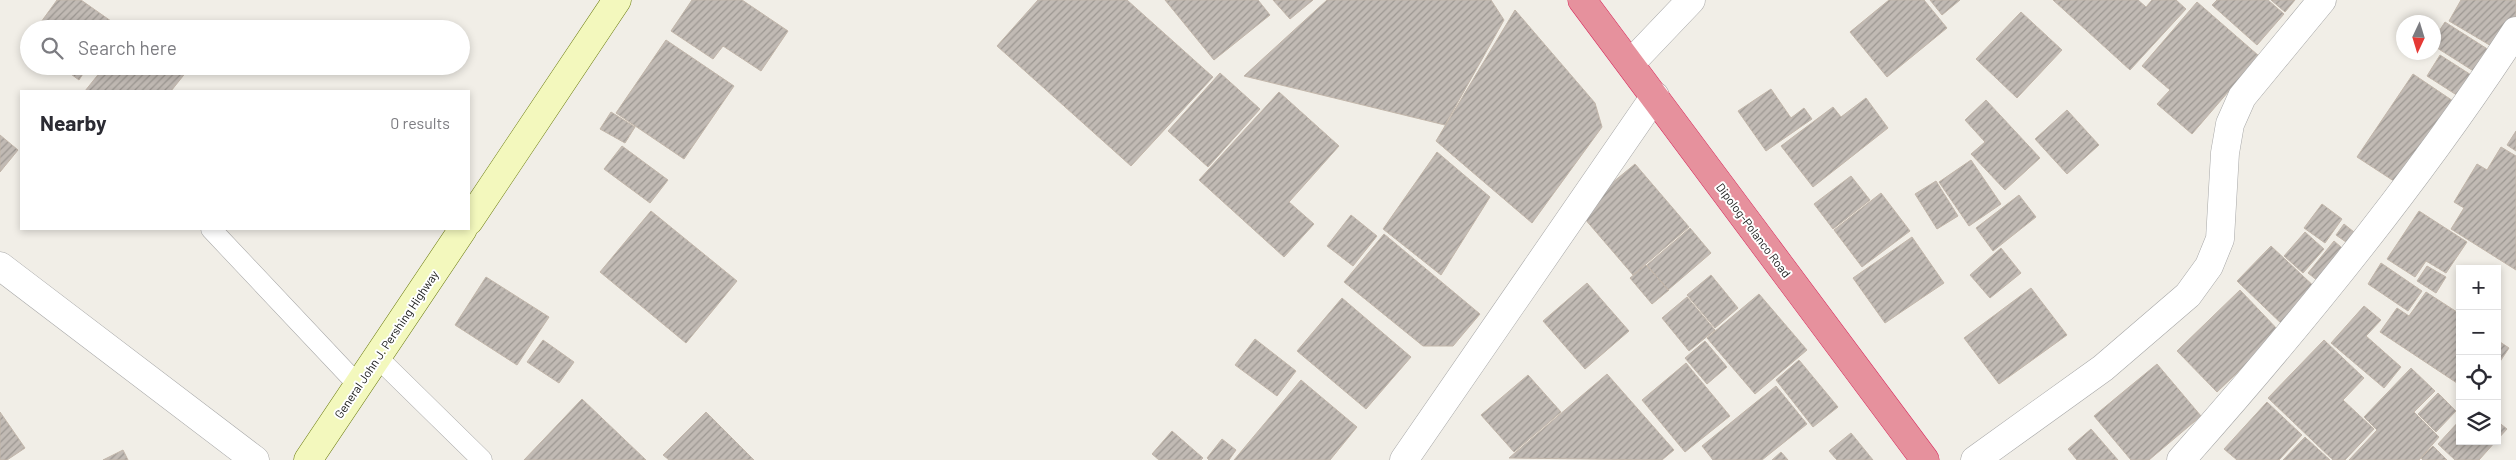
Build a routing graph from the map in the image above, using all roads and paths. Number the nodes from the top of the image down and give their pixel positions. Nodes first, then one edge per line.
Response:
1 (616, 0) edge
2 (1582, 0) edge
3 (1690, 0) edge
4 (2322, 0) edge
5 (2516, 32) edge
6 (1631, 63) junction
7 (1655, 96) junction
8 (470, 219) edge
9 (212, 230) edge
10 (462, 230) edge
11 (0, 266) edge
12 (378, 357) junction
13 (358, 386) junction
14 (255, 460) edge
15 (308, 460) edge
16 (482, 460) edge
17 (1404, 460) edge
18 (1925, 460) edge
19 (1975, 460) edge
20 (2180, 460) edge

1 - 8 main road
2 - 6 highway, Dipolog-Polanco Road
3 - 6 street
4 - 19 street
5 - 20 street
6 - 7 highway, Dipolog-Polanco Road
7 - 17 street
7 - 18 highway, Dipolog-Polanco Road
9 - 13 lane
10 - 12 main road, General John J. Pershing Highway
11 - 14 street
12 - 13 main road, General John J. Pershing Highway
12 - 16 lane
13 - 15 main road, General John J. Pershing Highway

